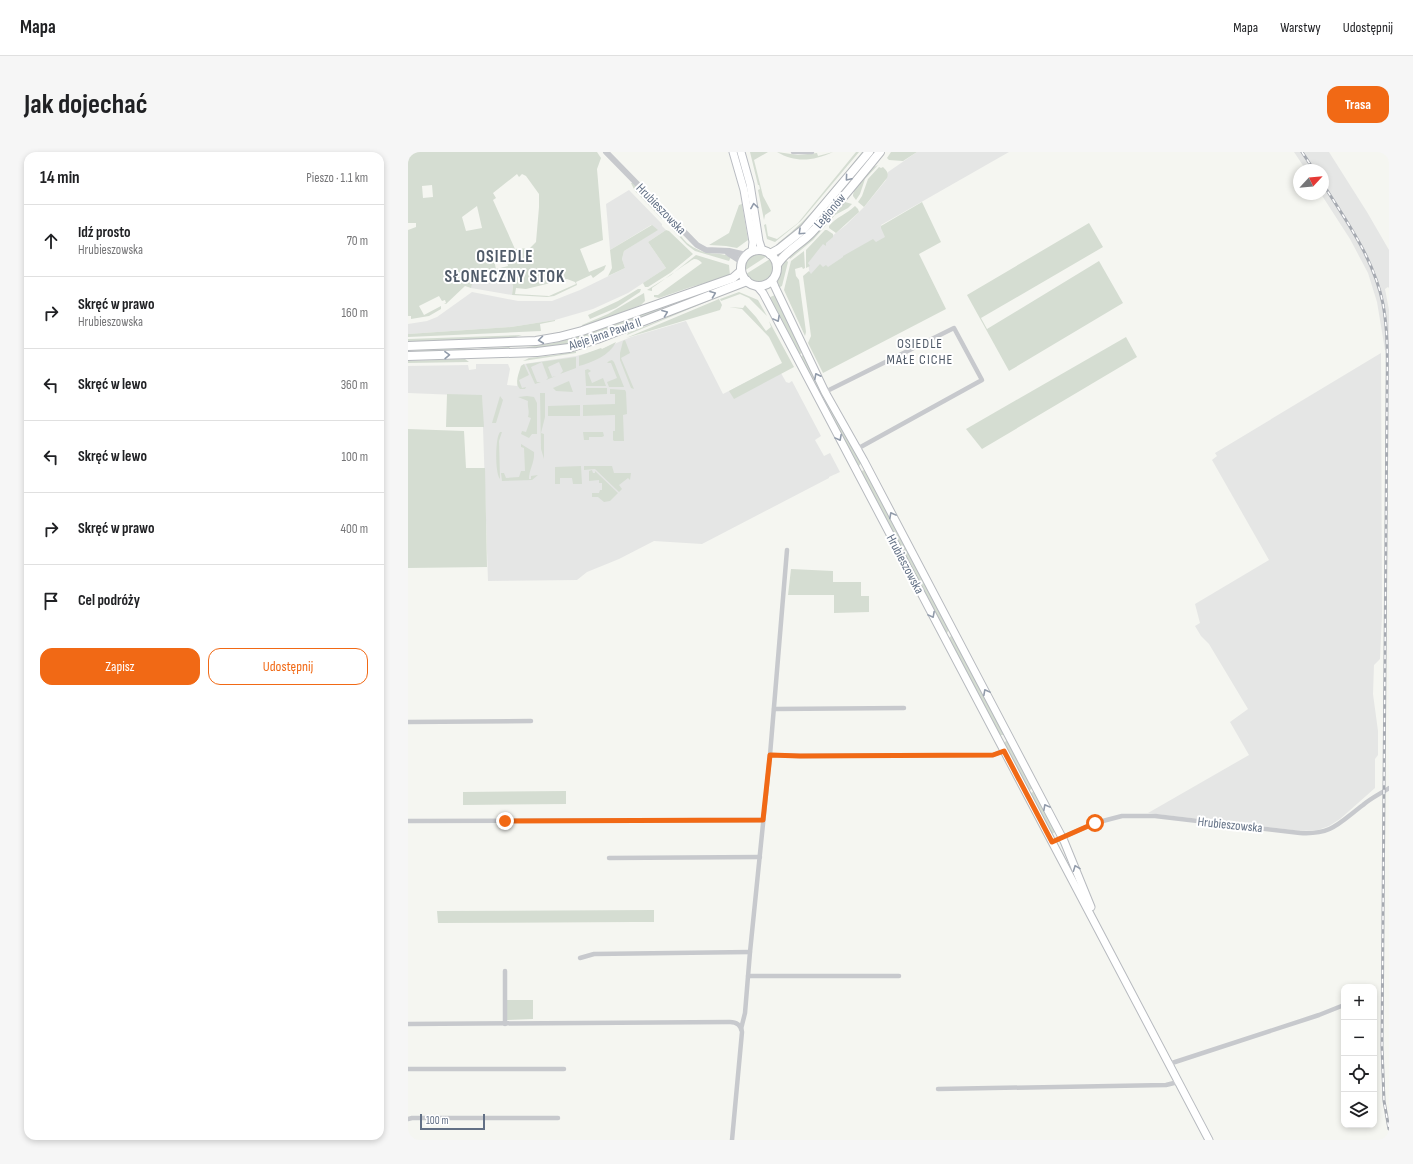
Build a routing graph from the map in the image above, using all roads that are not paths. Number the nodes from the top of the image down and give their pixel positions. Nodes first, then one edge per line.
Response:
1 (606, 152) edge
2 (733, 152) edge
3 (741, 152) edge
4 (793, 152) edge
5 (812, 152) edge
6 (869, 152) edge
7 (880, 152) edge
8 (766, 252) junction
9 (745, 260) junction
10 (777, 265) junction
11 (772, 280) junction
12 (747, 281) junction
13 (757, 286) junction
14 (519, 342) junction
15 (408, 346) edge
16 (519, 352) junction
17 (408, 356) edge
18 (824, 392) junction
19 (856, 449) junction
20 (787, 550) dead end
21 (954, 632) junction
22 (944, 637) junction
23 (904, 708) dead end
24 (774, 709) junction
25 (531, 721) dead end
26 (408, 722) edge
27 (1004, 751) junction
28 (770, 755) junction
29 (1389, 788) edge
30 (763, 820) junction
31 (408, 821) edge
32 (1063, 839) junction
33 (1054, 845) junction
34 (760, 857) junction
35 (609, 858) dead end
36 (1101, 935) junction
37 (750, 952) junction
38 (580, 958) dead end
39 (505, 971) dead end
40 (748, 976) junction
41 (899, 976) dead end
42 (1341, 1006) edge
43 (408, 1024) edge
44 (505, 1024) junction
45 (741, 1029) junction
46 (1169, 1064) junction
47 (408, 1069) edge
48 (564, 1069) dead end
49 (1178, 1082) junction
50 (938, 1089) dead end
51 (558, 1118) dead end
52 (408, 1119) edge
53 (732, 1140) edge
54 (1209, 1140) edge

1 - 9 street, Hrubieszowska
2 - 9 main road
8 -> 3 main road
4 - 5 street
6 -> 8 highway, Legionów
7 - 10 highway, Legionów
8 - 9 highway
8 - 10 highway
9 - 12 highway
9 -> 14 highway, Aleje Jana Pawła II
10 - 11 highway
11 - 13 highway
18 -> 11 main road, Hrubieszowska
12 - 13 highway
16 -> 12 highway, Aleje Jana Pawła II
13 -> 22 main road, Hrubieszowska
14 - 15 highway, Aleje Jana Pawła II
14 - 16 highway
17 -> 16 highway, Aleje Jana Pawła II
18 - 19 main road, Hrubieszowska
18 - 19 street
21 -> 19 main road, Hrubieszowska
20 - 24 street
21 - 22 main road
32 -> 21 main road, Hrubieszowska
22 - 27 main road, Hrubieszowska
23 - 24 street
24 - 28 street
25 - 26 street
27 - 28 street
27 - 33 main road, Hrubieszowska
28 - 30 street
29 - 32 street, Hrubieszowska
30 - 31 street
30 - 34 street
32 - 33 street, Hrubieszowska
36 -> 32 main road
33 - 36 main road
34 - 35 street
34 - 37 street
36 - 46 main road
37 - 38 street
37 - 40 street
39 - 44 street
40 - 41 street
40 - 45 street
42 - 46 street
43 - 44 street
44 - 45 street
45 - 53 street
46 - 49 main road
47 - 48 street
49 - 50 street
49 - 54 main road
51 - 52 street

